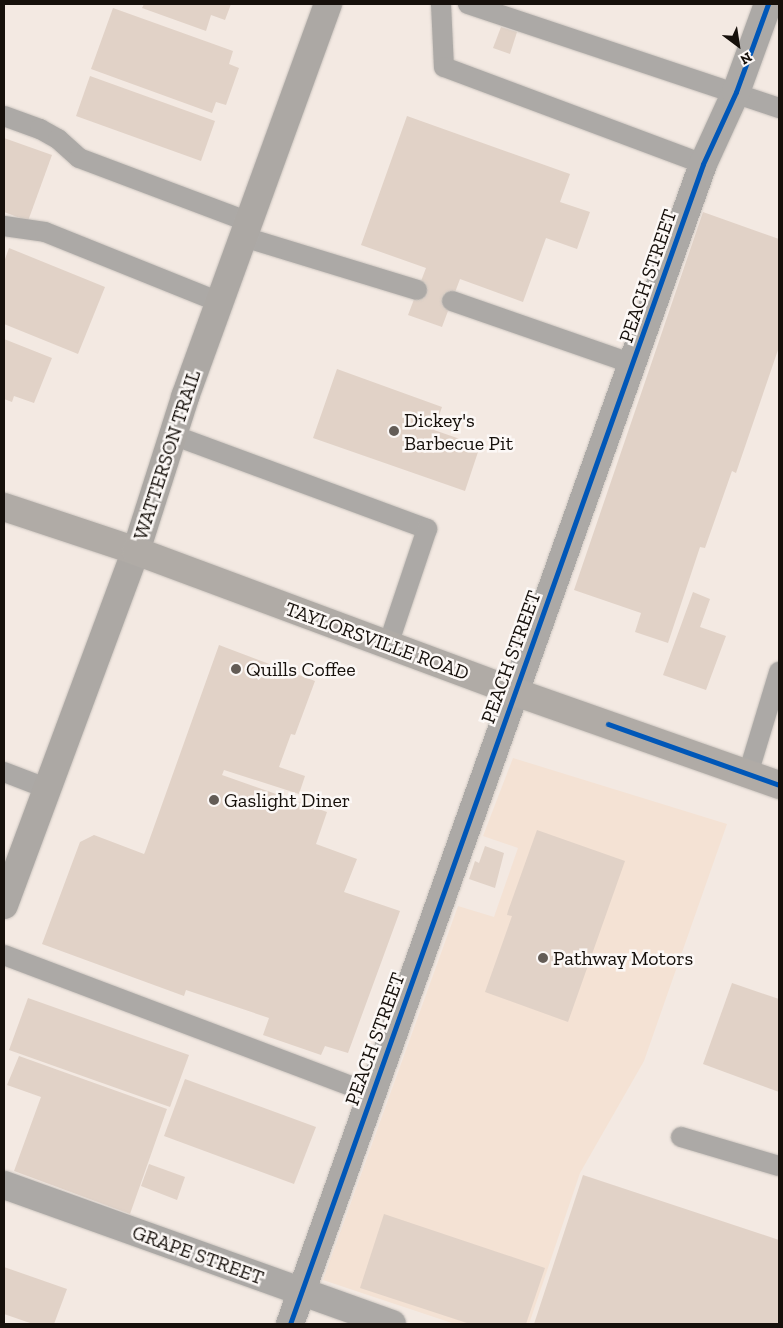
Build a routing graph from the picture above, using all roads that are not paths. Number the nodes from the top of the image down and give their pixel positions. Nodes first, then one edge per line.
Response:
1 (328, 4) edge
2 (441, 4) edge
3 (468, 4) edge
4 (768, 4) edge
5 (736, 92) junction
6 (779, 108) edge
7 (4, 116) edge
8 (703, 164) junction
9 (4, 226) edge
10 (246, 230) junction
11 (418, 290) dead end
12 (452, 301) dead end
13 (219, 302) junction
14 (633, 364) junction
15 (173, 435) junction
16 (4, 507) edge
17 (136, 551) junction
18 (388, 645) junction
19 (779, 672) edge
20 (514, 692) junction
21 (4, 772) edge
22 (748, 774) junction
23 (779, 785) edge
24 (46, 788) junction
25 (4, 905) edge
26 (4, 955) edge
27 (372, 1094) junction
28 (681, 1137) dead end
29 (779, 1166) edge
30 (4, 1185) edge
31 (301, 1292) junction
32 (363, 1319) edge
33 (290, 1324) edge
34 (392, 1324) edge

1 - 10 main road, WATTERSON TRAIL
2 - 8 lane
3 - 5 lane
4 - 5 street, PEACH STREET
5 - 6 lane
5 - 8 street, PEACH STREET
7 - 10 lane
8 - 14 street, PEACH STREET
9 - 13 lane
10 - 11 lane
10 - 13 main road, WATTERSON TRAIL
12 - 14 lane
13 - 15 main road, WATTERSON TRAIL
14 - 20 street, PEACH STREET
15 - 17 main road, WATTERSON TRAIL
15 - 18 lane
16 - 17 main road, TAYLORSVILLE ROAD
17 - 18 main road, TAYLORSVILLE ROAD
17 - 24 main road, WATTERSON TRAIL
18 - 20 main road, TAYLORSVILLE ROAD
19 - 22 lane
20 - 22 main road, TAYLORSVILLE ROAD
20 - 27 street, PEACH STREET
21 - 24 lane
22 - 23 main road, TAYLORSVILLE ROAD
24 - 25 main road, WATTERSON TRAIL
26 - 27 lane
27 - 31 street, PEACH STREET
28 - 29 lane
30 - 31 street, GRAPE STREET
31 - 32 street, GRAPE STREET
31 - 33 street, PEACH STREET
32 - 34 street, GRAPE STREET

